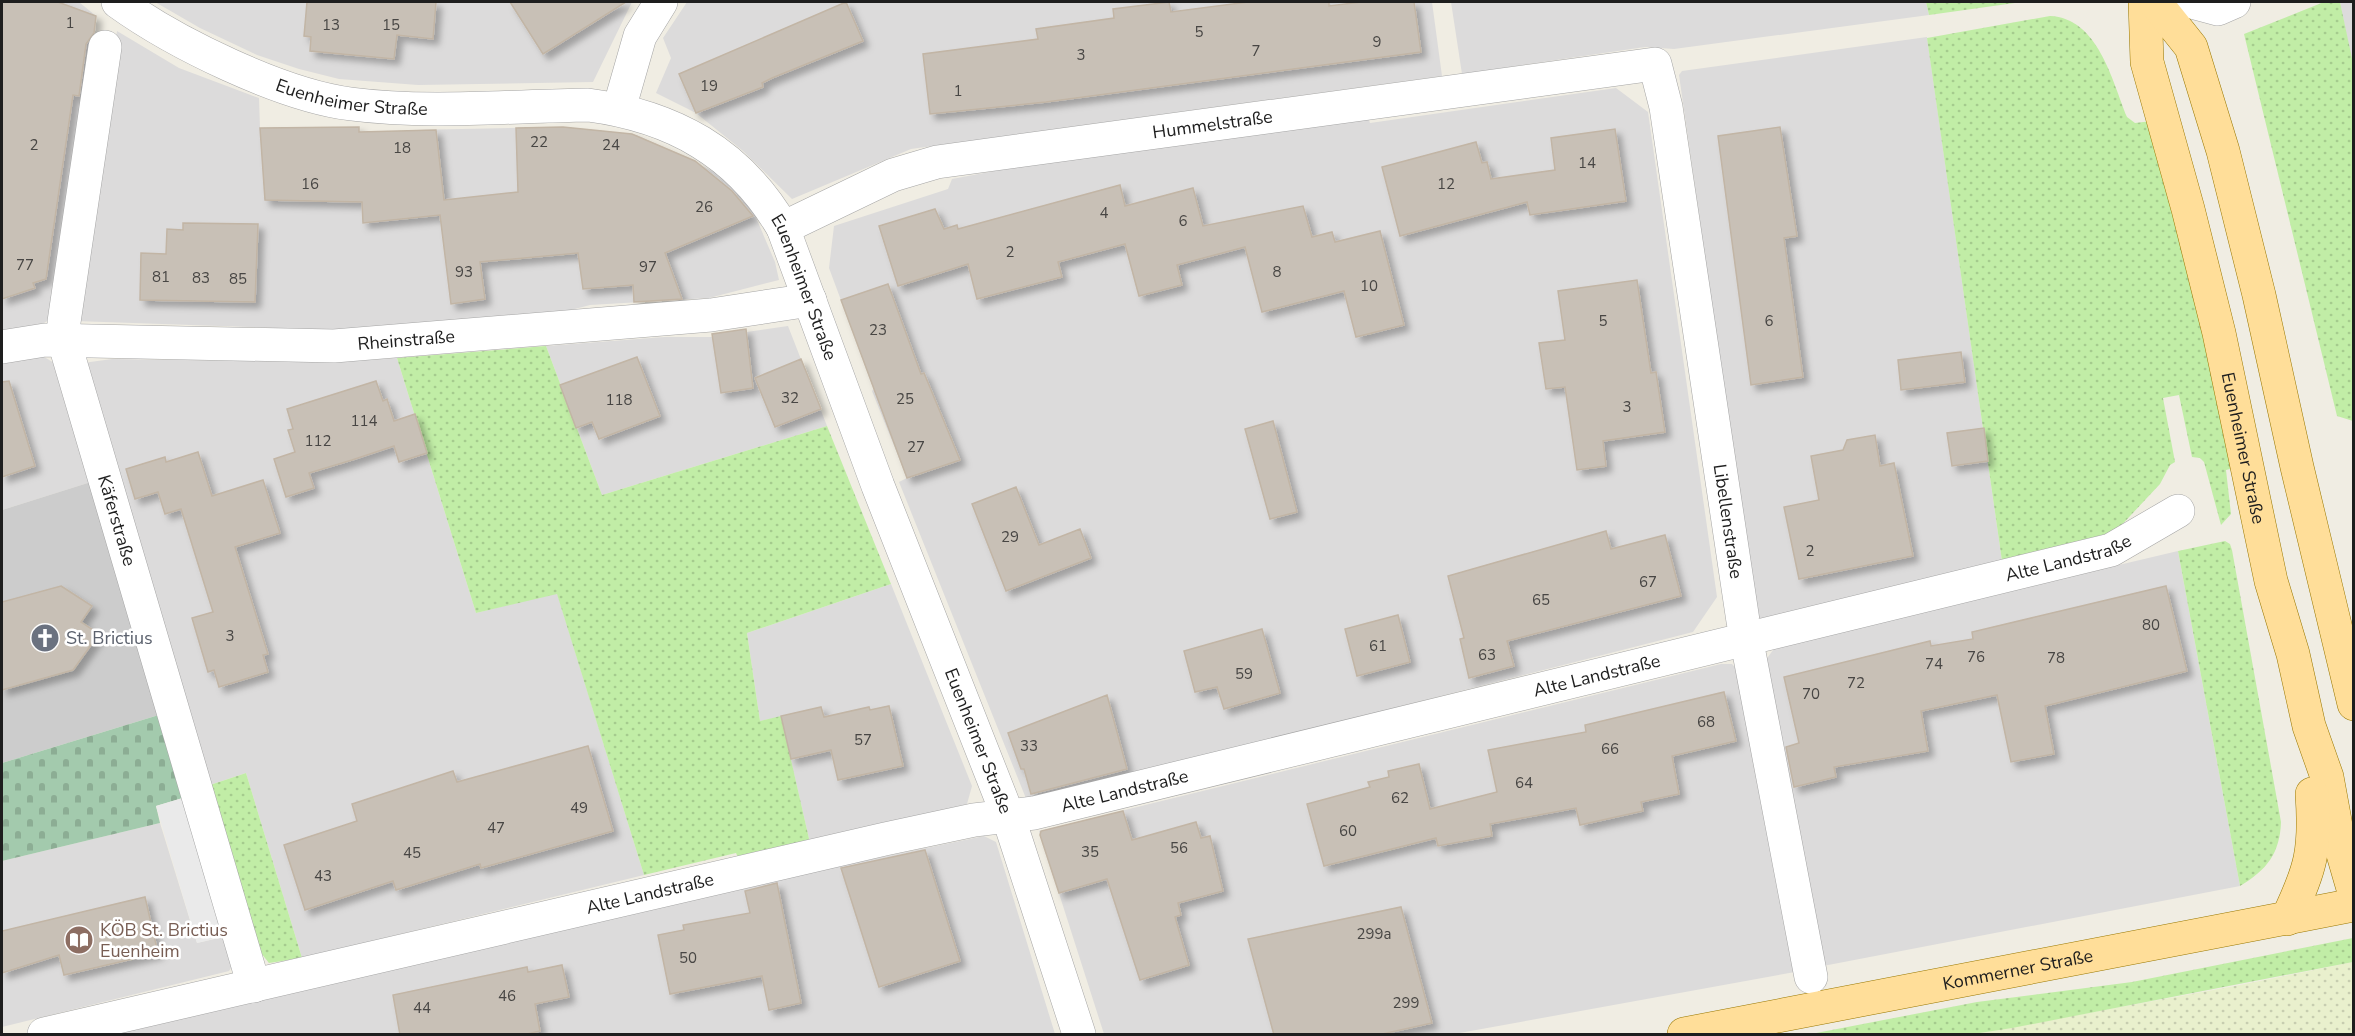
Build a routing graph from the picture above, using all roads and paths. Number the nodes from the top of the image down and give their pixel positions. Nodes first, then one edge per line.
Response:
1 (118, 2) edge
2 (661, 2) edge
3 (2145, 2) edge
4 (2155, 2) edge
5 (2192, 2) edge
6 (2234, 2) edge
7 (105, 47) dead end
8 (1655, 64) joint
9 (619, 109) junction
10 (783, 228) junction
11 (810, 300) junction
12 (64, 341) junction
13 (2, 347) edge
14 (2178, 511) dead end
15 (1746, 639) junction
16 (2354, 704) edge
17 (2309, 726) junction
18 (1008, 816) junction
19 (2354, 892) edge
20 (2354, 905) edge
21 (2287, 919) junction
22 (1811, 977) dead end
23 (254, 986) junction
24 (55, 1033) edge
25 (1079, 1035) edge
26 (1684, 1035) edge

1 - 9 street, Euenheimer Straße
2 - 9 street
3 - 17 main road, Euenheimer Straße
4 - 16 main road
5 - 6 street
7 - 12 street, Käferstraße
8 - 10 street, Hummelstraße
8 - 15 street, Libellenstraße
9 - 10 street, Euenheimer Straße
10 - 11 street, Euenheimer Straße
11 - 12 street, Rheinstraße
11 - 18 street, Euenheimer Straße
12 - 13 street, Rheinstraße
12 - 23 street, Käferstraße
14 - 15 street, Alte Landstraße
15 - 18 street, Alte Landstraße
15 - 22 street, Libellenstraße
17 - 19 main road, Euenheimer Straße
17 - 21 main road
18 - 23 street, Alte Landstraße
18 - 25 street, Euenheimer Straße
20 - 21 main road, Kommerner Straße
21 - 26 main road, Kommerner Straße
23 - 24 street, Alte Landstraße

